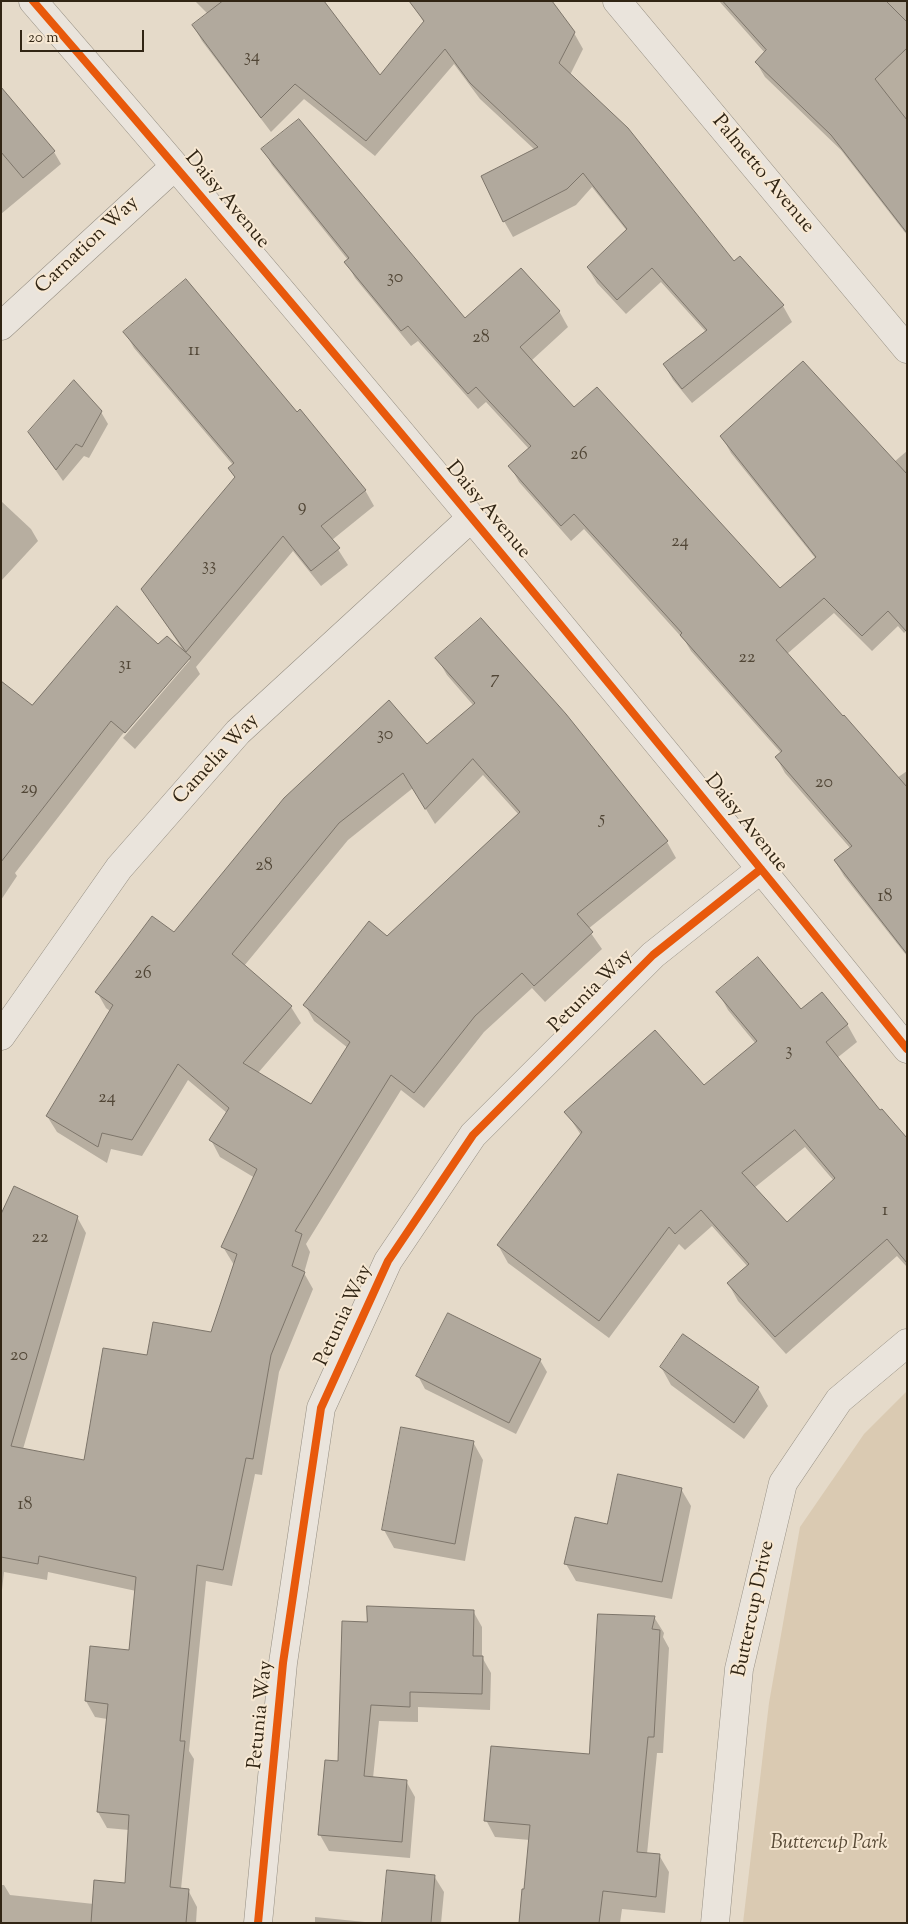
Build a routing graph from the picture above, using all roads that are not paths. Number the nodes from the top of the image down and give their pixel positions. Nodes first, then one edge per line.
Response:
1 (33, 1) edge
2 (617, 1) edge
3 (175, 166) junction
4 (1, 326) edge
5 (907, 349) edge
6 (471, 518) junction
7 (761, 869) junction
8 (1, 1036) edge
9 (907, 1049) edge
10 (907, 1343) edge
11 (258, 1923) edge
12 (715, 1923) edge

1 - 3 street, Daisy Avenue
2 - 5 street, Palmetto Avenue
3 - 4 street, Carnation Way
3 - 6 street, Daisy Avenue
6 - 7 street, Daisy Avenue
6 - 8 street, Camelia Way
7 - 9 street, Daisy Avenue
7 - 11 street, Petunia Way
10 - 12 street, Buttercup Drive

